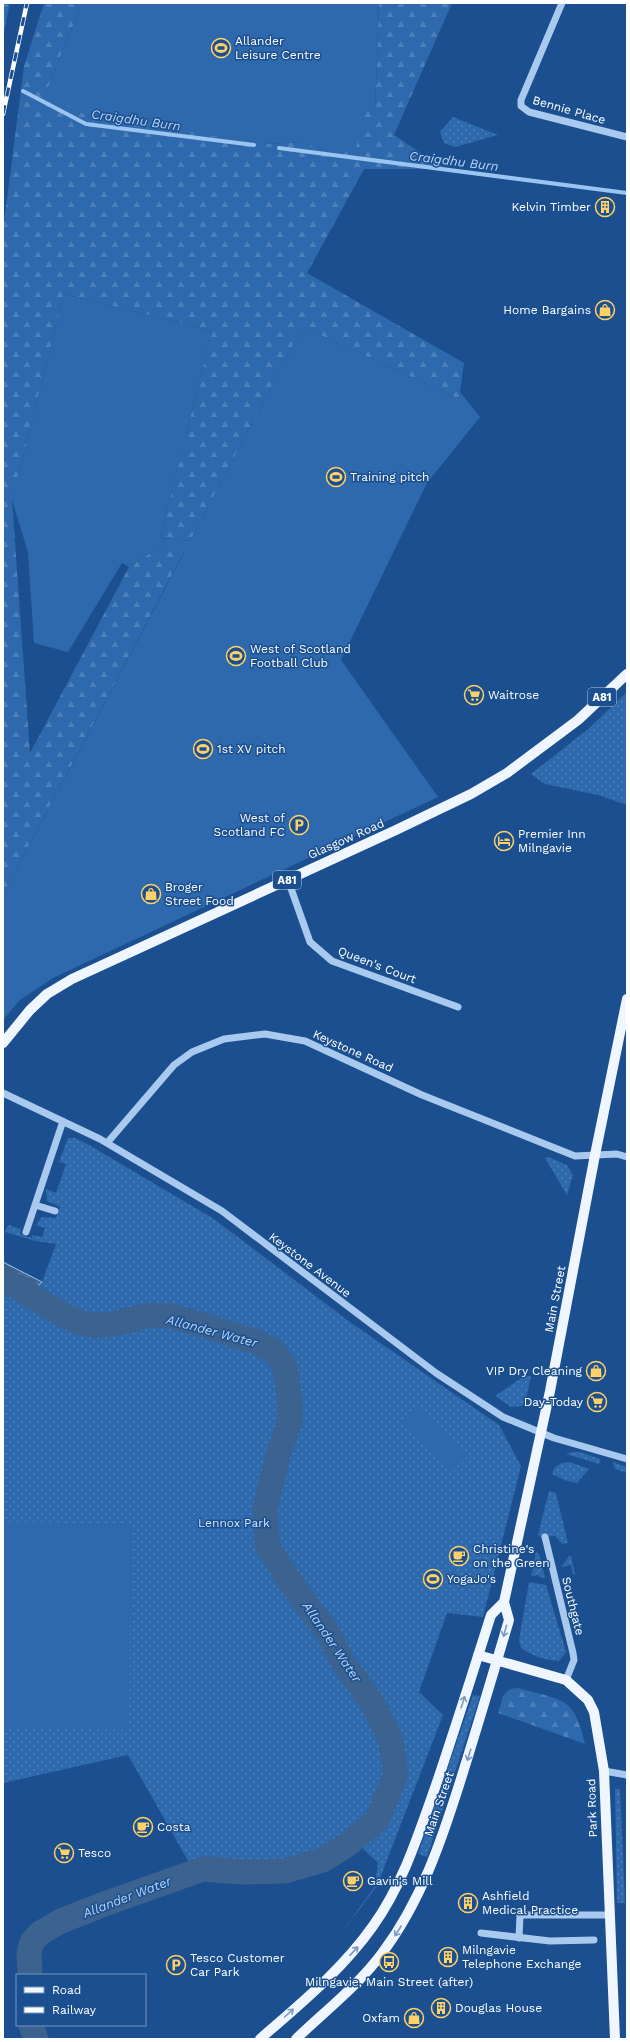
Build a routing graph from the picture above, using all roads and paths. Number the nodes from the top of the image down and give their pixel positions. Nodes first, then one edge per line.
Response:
1 (562, 3) edge
2 (627, 137) edge
3 (627, 674) edge
4 (288, 880) junction
5 (627, 999) edge
6 (458, 1007) dead end
7 (3, 1043) edge
8 (3, 1093) edge
9 (63, 1121) junction
10 (107, 1143) junction
11 (595, 1155) junction
12 (627, 1157) edge
13 (35, 1205) junction
14 (55, 1211) dead end
15 (26, 1232) dead end
16 (540, 1432) junction
17 (627, 1459) edge
18 (545, 1537) dead end
19 (504, 1602) junction
20 (478, 1655) junction
21 (497, 1660) junction
22 (566, 1680) junction
23 (604, 1771) junction
24 (627, 1775) edge
25 (609, 1915) junction
26 (481, 1933) dead end
27 (519, 1938) junction
28 (594, 1940) dead end
29 (260, 2039) edge
30 (296, 2039) edge
31 (615, 2039) edge

1 - 2 street, Bennie Place
3 - 4 main road, Glasgow Road / A81
4 - 6 street, Queen's Court
4 - 7 main road, Glasgow Road / A81
5 - 11 main road, Main Street
8 - 9 street, Keystone Avenue
9 - 10 street, Keystone Avenue
9 - 13 street
10 - 11 street, Keystone Road
10 - 16 street, Keystone Avenue
11 - 12 street, Keystone Road
11 - 16 main road, Main Street
13 - 14 street
13 - 15 street
16 - 17 street, Keystone Avenue
16 - 19 main road, Main Street
18 - 22 street, Southgate
19 - 20 main road, Main Street
19 -> 21 main road, Main Street
20 - 21 main road, Park Road
29 -> 20 main road, Main Street
21 - 22 main road, Park Road
21 -> 30 main road, Main Street
22 - 23 main road, Park Road
23 - 24 street
23 - 25 main road, Park Road
25 - 27 street
25 - 31 main road, Park Road
26 - 27 street
27 - 28 street

